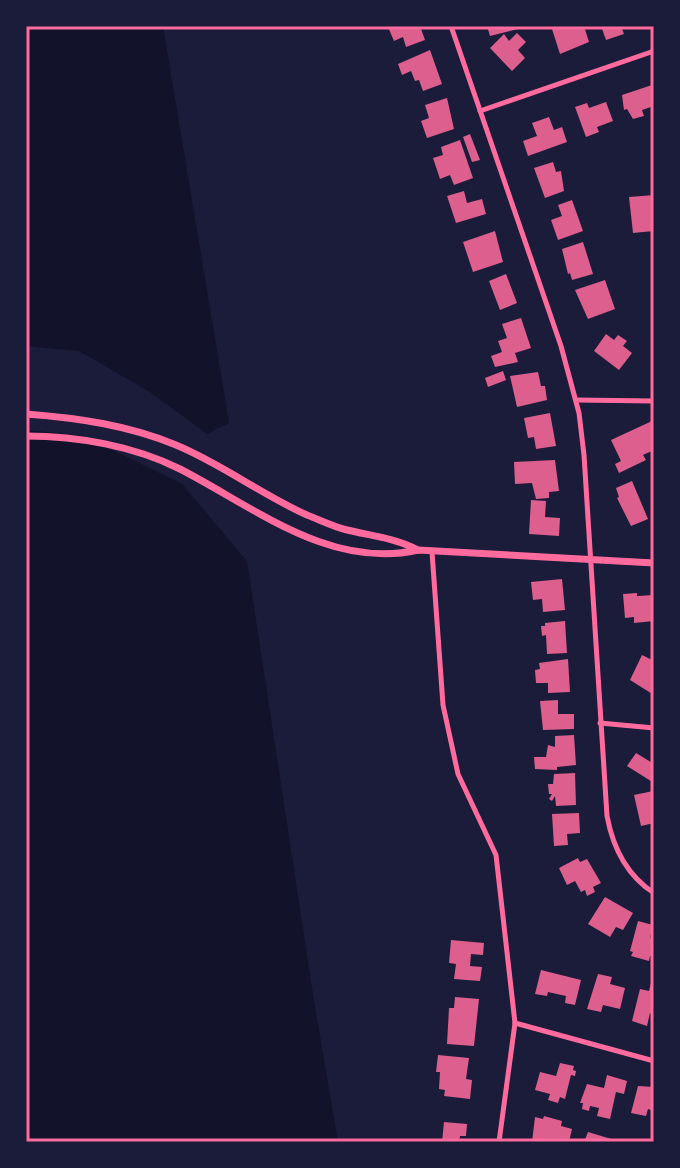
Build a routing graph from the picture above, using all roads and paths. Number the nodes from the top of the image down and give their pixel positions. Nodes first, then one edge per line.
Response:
1 (451, 26) edge
2 (654, 51) edge
3 (480, 111) junction
4 (576, 400) junction
5 (654, 401) edge
6 (26, 414) edge
7 (26, 436) edge
8 (418, 550) junction
9 (432, 552) junction
10 (590, 560) junction
11 (654, 563) edge
12 (600, 723) junction
13 (654, 728) edge
14 (654, 893) edge
15 (515, 1023) junction
16 (654, 1061) edge
17 (499, 1142) edge

1 - 3 street
2 - 3 street
3 - 4 street
4 - 5 street
4 - 10 street
6 - 8 street
7 - 8 street
8 - 9 street
9 - 10 street
9 - 15 street
10 - 11 street
10 - 12 street
12 - 13 street
12 - 14 street
15 - 16 street
15 - 17 street

